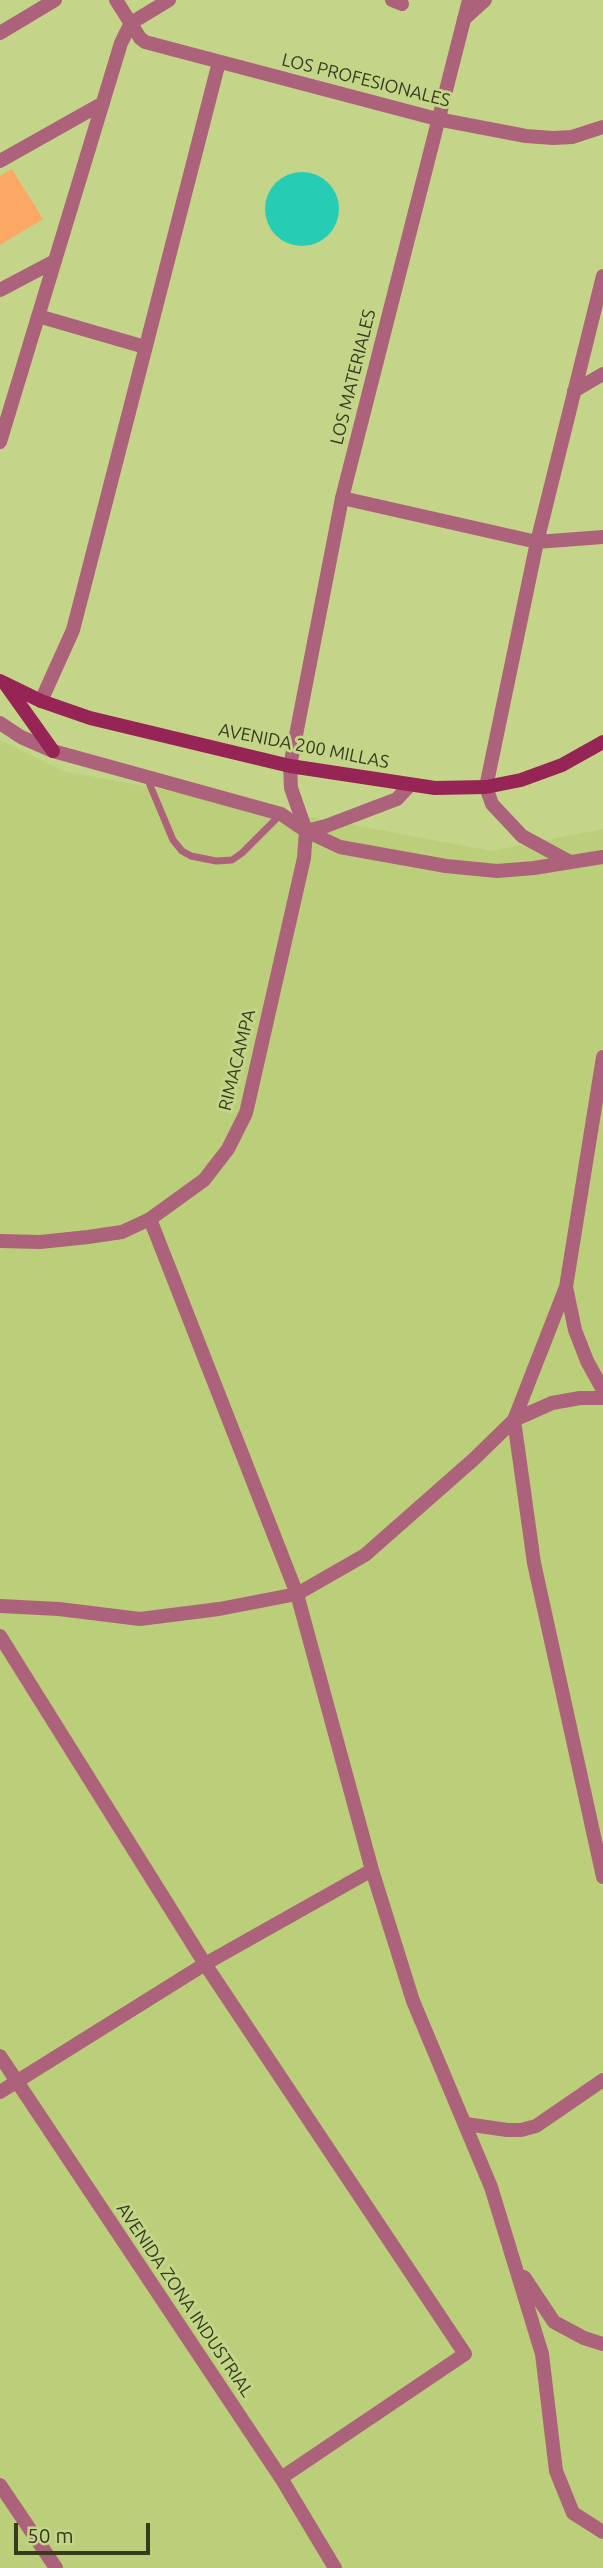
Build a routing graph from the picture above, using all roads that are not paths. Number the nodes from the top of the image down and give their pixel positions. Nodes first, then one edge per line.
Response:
1 (55, 0) edge
2 (116, 0) edge
3 (169, 0) edge
4 (468, 0) edge
5 (485, 0) edge
6 (464, 19) junction
7 (131, 23) junction
8 (0, 33) edge
9 (219, 62) junction
10 (103, 103) junction
11 (438, 118) junction
12 (603, 127) edge
13 (0, 161) edge
14 (55, 261) junction
15 (603, 276) edge
16 (0, 290) edge
17 (38, 316) junction
18 (145, 347) junction
19 (603, 374) edge
20 (574, 391) junction
21 (0, 442) edge
22 (342, 498) junction
23 (603, 537) edge
24 (537, 541) junction
25 (3, 682) edge
26 (41, 701) junction
27 (0, 723) edge
28 (603, 742) edge
29 (53, 751) junction
30 (289, 766) junction
31 (147, 777) junction
32 (410, 785) junction
33 (486, 786) junction
34 (281, 814) junction
35 (306, 831) junction
36 (603, 858) edge
37 (568, 861) junction
38 (603, 1057) edge
39 (150, 1219) junction
40 (0, 1241) edge
41 (566, 1287) junction
42 (603, 1390) edge
43 (603, 1398) edge
44 (514, 1420) junction
45 (297, 1594) junction
46 (0, 1606) edge
47 (0, 1636) edge
48 (372, 1870) junction
49 (603, 1877) edge
50 (205, 1964) junction
51 (0, 2056) edge
52 (603, 2080) edge
53 (16, 2082) junction
54 (0, 2092) edge
55 (466, 2124) junction
56 (512, 2258) junction
57 (603, 2344) edge
58 (281, 2478) junction
59 (0, 2485) edge
60 (603, 2532) edge
61 (56, 2568) edge
62 (335, 2568) edge

1 - 8 street
2 - 7 street, LOS PROFESIONALES
3 - 7 street
4 - 6 street, LOS MATERIALES
5 - 6 street
6 - 11 street, LOS MATERIALES
7 - 9 street, LOS PROFESIONALES
7 - 10 street
9 - 11 street, LOS PROFESIONALES
9 - 18 street
10 - 13 street
10 - 14 street
11 - 12 street, LOS PROFESIONALES
11 - 22 street, LOS MATERIALES
14 - 16 street
14 - 17 street
15 - 20 street
17 - 18 street
17 - 21 street
18 - 26 street
19 - 20 street
20 - 24 street
22 - 24 street
22 - 30 street, LOS MATERIALES
23 - 24 street
24 - 33 street
25 - 26 main road, AVENIDA 200 MILLAS
25 - 29 main road
26 - 30 main road, AVENIDA 200 MILLAS
27 - 29 street
28 - 33 main road, AVENIDA 200 MILLAS
29 - 31 street
30 - 32 main road, AVENIDA 200 MILLAS
30 - 35 street, RIMACAMPA
31 - 34 street
31 - 34 lane
32 - 33 main road, AVENIDA 200 MILLAS
32 - 35 street
33 - 37 street
34 - 35 street
35 - 37 street
35 - 39 street, RIMACAMPA
36 - 37 street
38 - 41 street
39 - 40 street, RIMACAMPA
39 - 45 street
41 - 42 street
41 - 44 street
43 - 44 street
44 - 45 street
44 - 49 street
45 - 46 street
45 - 48 street
47 - 50 street
48 - 50 street
48 - 55 street
50 - 53 street
50 - 58 street
51 - 53 street, AVENIDA ZONA INDUSTRIAL
52 - 55 street
53 - 54 street
53 - 58 street, AVENIDA ZONA INDUSTRIAL
55 - 56 street
56 - 57 street
56 - 60 street
58 - 62 street, AVENIDA ZONA INDUSTRIAL
59 - 61 street

